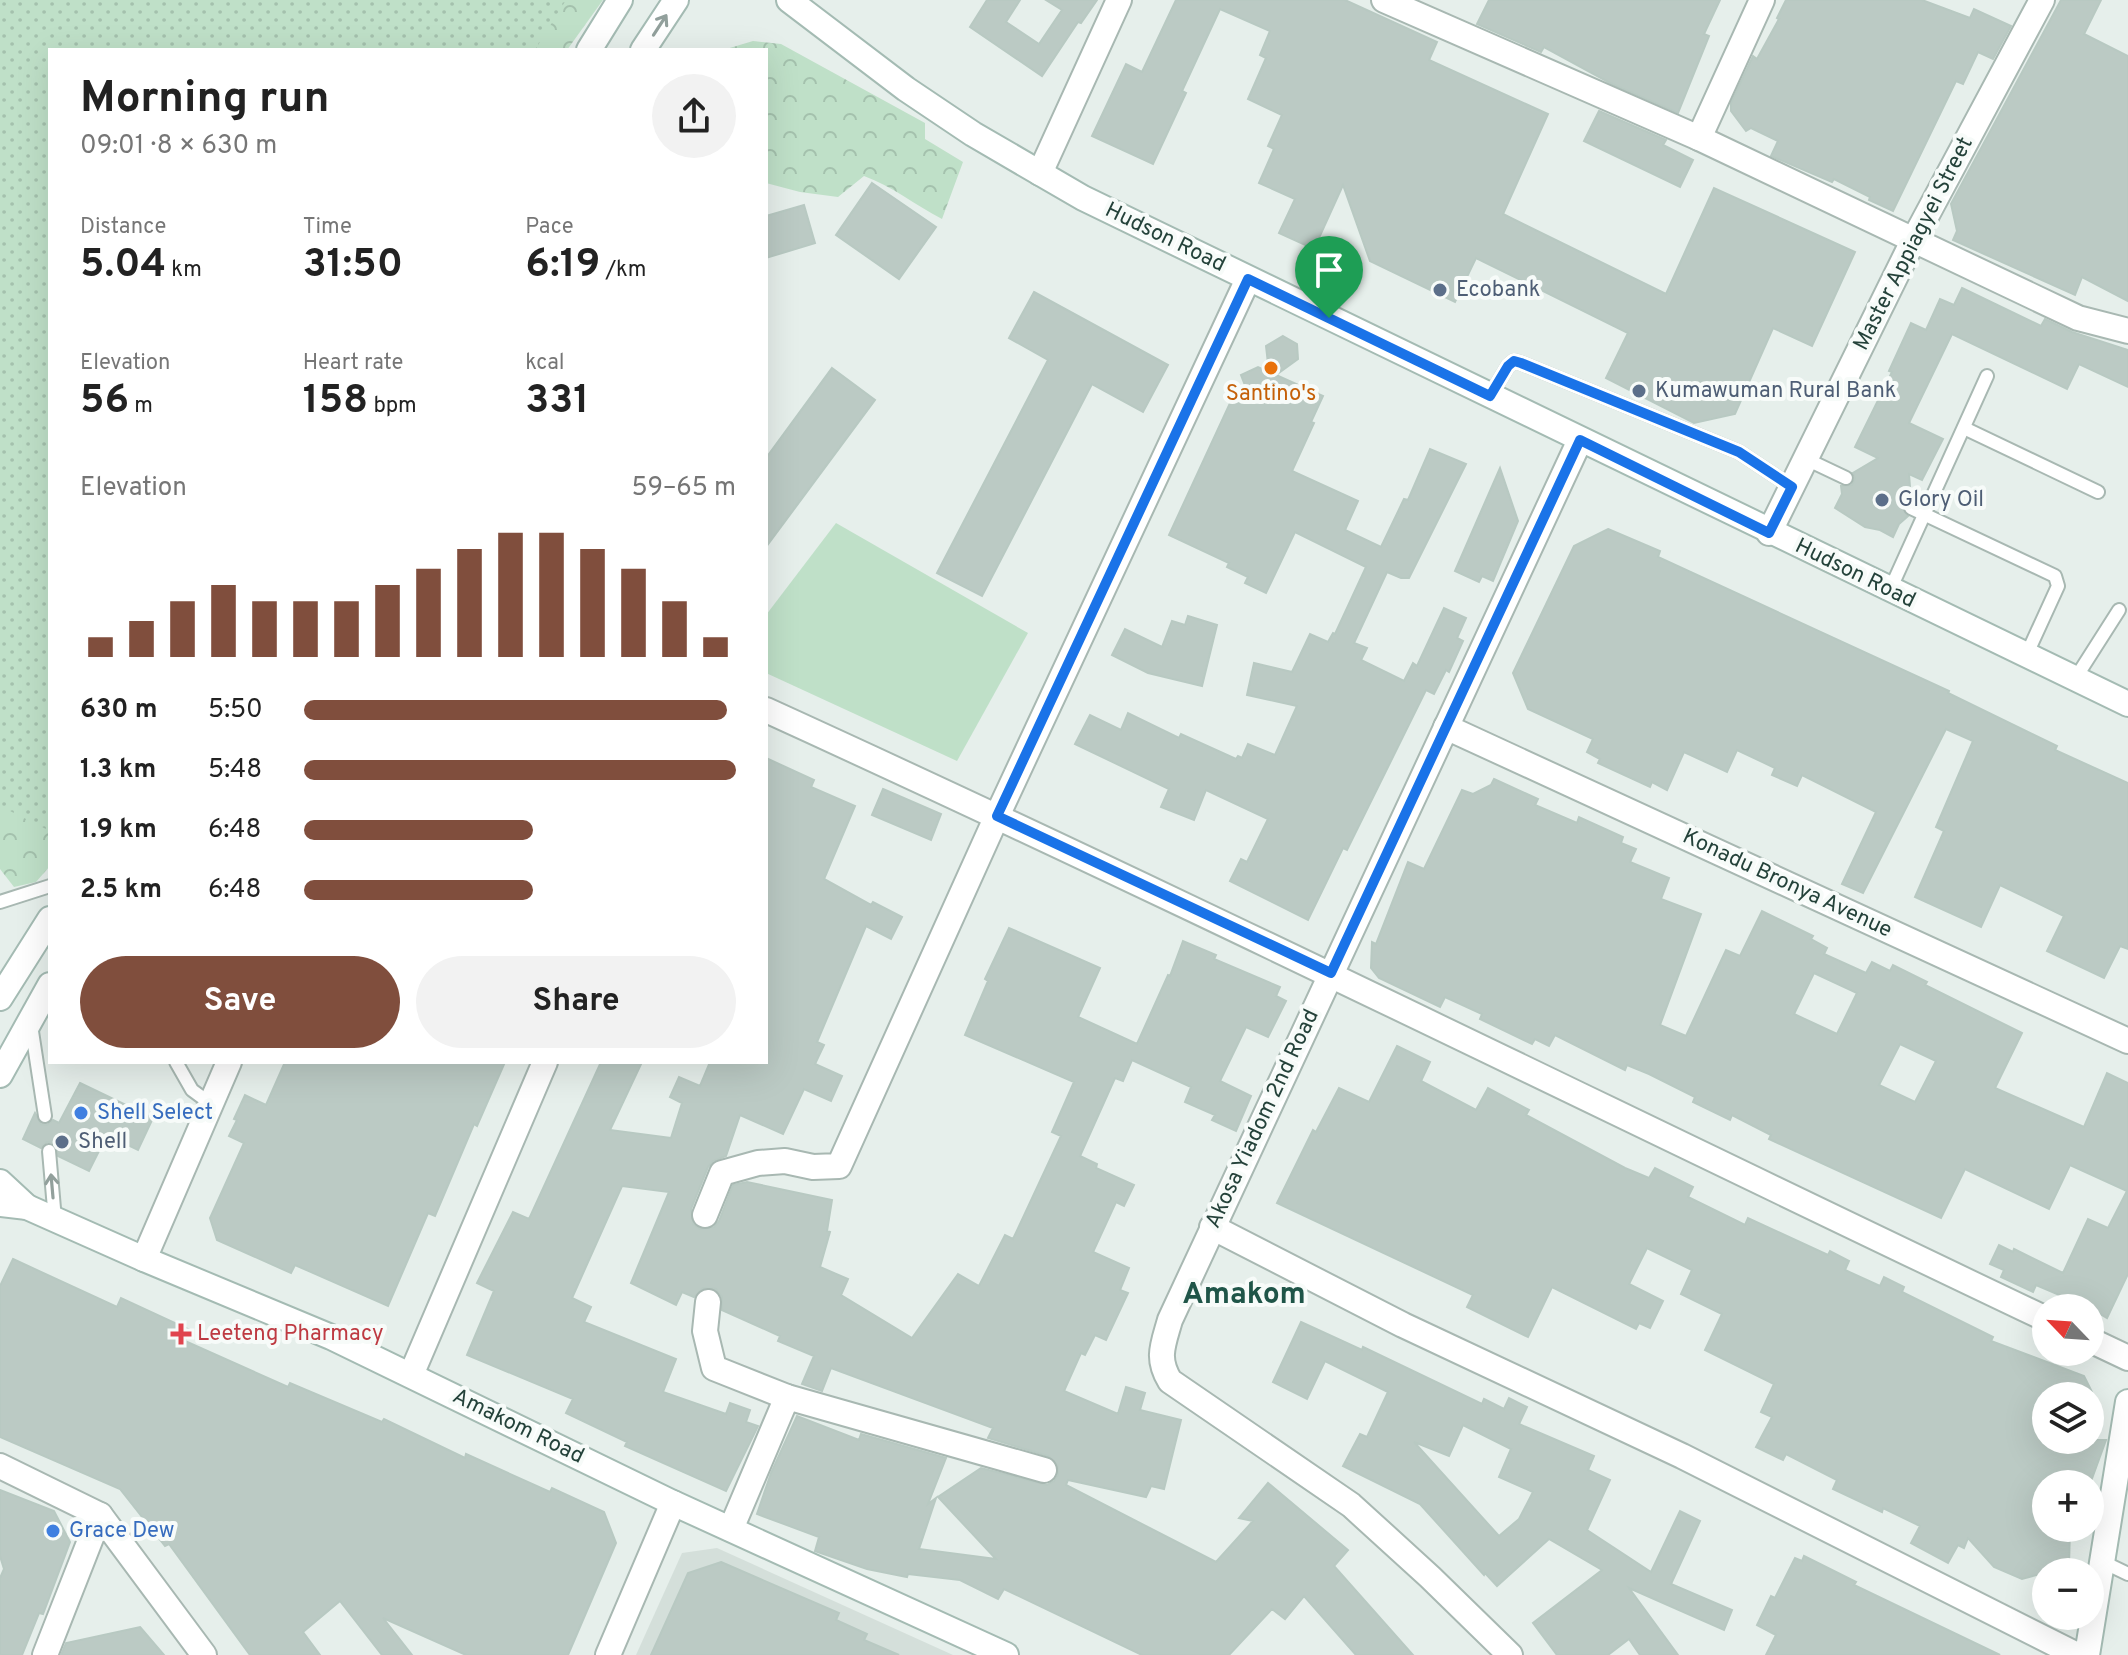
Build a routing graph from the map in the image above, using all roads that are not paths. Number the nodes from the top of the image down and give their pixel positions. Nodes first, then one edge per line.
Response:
1 (620, 0) edge
2 (676, 0) edge
3 (789, 0) edge
4 (1119, 0) edge
5 (1384, 0) edge
6 (1762, 0) edge
7 (2042, 0) edge
8 (590, 48) edge
9 (644, 48) edge
10 (1699, 138) junction
11 (1040, 173) junction
12 (1913, 241) junction
13 (1248, 279) junction
14 (2128, 331) edge
15 (1987, 376) dead end
16 (1490, 396) junction
17 (1964, 428) junction
18 (1580, 440) junction
19 (1806, 459) junction
20 (1846, 478) dead end
21 (1792, 487) junction
22 (2098, 492) dead end
23 (1917, 511) junction
24 (1769, 533) junction
25 (1890, 590) junction
26 (2119, 610) dead end
27 (2026, 656) junction
28 (2075, 679) junction
29 (2128, 704) edge
30 (768, 711) edge
31 (1446, 727) junction
32 (997, 816) junction
33 (48, 887) edge
34 (0, 902) edge
35 (48, 922) edge
36 (1331, 973) junction
37 (48, 988) edge
38 (3, 992) edge
39 (30, 1017) junction
40 (2128, 1041) edge
41 (177, 1064) edge
42 (228, 1064) edge
43 (544, 1064) edge
44 (0, 1075) edge
45 (211, 1104) junction
46 (45, 1116) dead end
47 (49, 1151) dead end
48 (0, 1182) edge
49 (0, 1204) edge
50 (40, 1213) junction
51 (705, 1215) dead end
52 (0, 1218) edge
53 (1212, 1227) junction
54 (144, 1259) junction
55 (708, 1302) dead end
56 (2032, 1312) edge
57 (2104, 1347) edge
58 (2128, 1358) edge
59 (411, 1375) junction
60 (787, 1397) junction
61 (2128, 1402) edge
62 (0, 1466) edge
63 (1044, 1470) dead end
64 (673, 1503) junction
65 (100, 1515) junction
66 (731, 1529) junction
67 (2102, 1558) edge
68 (2104, 1562) edge
69 (2128, 1574) edge
70 (2091, 1630) edge
71 (45, 1655) edge
72 (204, 1655) edge
73 (608, 1655) edge
74 (1006, 1655) edge
75 (1510, 1655) edge
76 (2077, 1655) edge
77 (2087, 1655) edge

1 - 8 street
9 -> 2 street
3 - 11 street, Hudson Road
4 - 11 street
5 - 10 street
6 - 10 street
7 - 12 street, Master Appiagyei Street
10 - 12 street
11 - 13 street, Hudson Road
12 - 14 street
12 - 19 street, Master Appiagyei Street
13 - 16 street, Hudson Road
13 - 32 street
15 - 17 lane
16 - 18 street, Hudson Road
16 - 21 lane
17 - 22 lane
17 - 23 lane
18 - 24 street, Hudson Road
18 - 31 street, Akosa Yiadom 2nd Road
19 - 20 lane
19 - 21 street, Master Appiagyei Street
21 - 24 street, Master Appiagyei Street
23 - 25 lane
23 - 27 lane
24 - 25 street, Hudson Road
25 - 27 street, Hudson Road
26 - 28 lane
27 - 28 street, Hudson Road
28 - 29 street, Hudson Road
30 - 32 street
31 - 36 street, Akosa Yiadom 2nd Road
31 - 40 street, Konadu Bronya Avenue
32 - 36 street
32 - 51 street
33 - 34 lane
35 - 38 street
36 - 53 street, Akosa Yiadom 2nd Road
36 - 56 street
37 - 39 street
39 - 44 street
39 - 46 lane
41 - 45 lane
42 - 45 street
43 - 59 street
45 - 54 street
50 -> 47 lane
48 - 50 street, Amakom Road
49 - 50 street, Amakom Road
50 - 52 street
50 - 54 street, Amakom Road
53 - 75 street, Akosa Yiadom 2nd Road
53 - 76 street
54 - 59 street, Amakom Road
55 - 60 street
57 - 58 street
59 - 64 street, Amakom Road
60 - 63 street
60 - 66 street
61 - 67 street
62 - 65 street
64 - 66 street, Amakom Road
64 - 73 street
65 - 71 street
65 - 72 street
66 - 74 street, Amakom Road
68 - 69 lane
70 - 77 street

